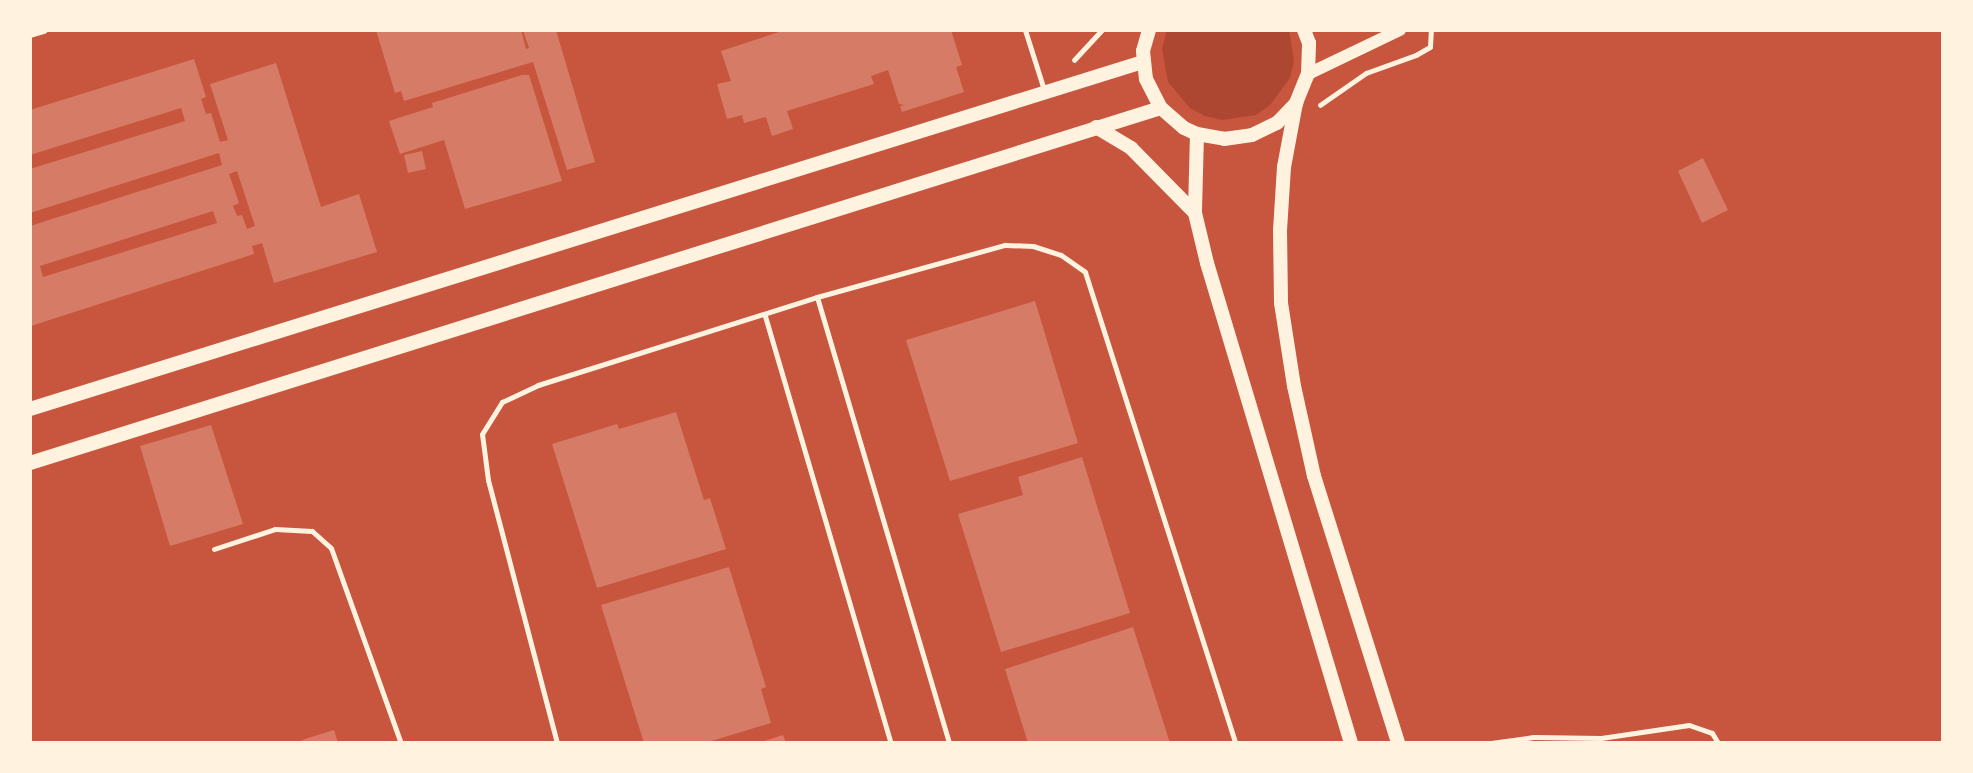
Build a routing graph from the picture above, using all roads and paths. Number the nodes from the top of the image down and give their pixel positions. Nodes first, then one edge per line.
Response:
1 (43, 30) edge
2 (1025, 30) edge
3 (1304, 30) edge
4 (1401, 30) edge
5 (1431, 30) edge
6 (1145, 33) edge
7 (30, 34) edge
8 (1143, 62) junction
9 (1308, 74) junction
10 (1045, 95) junction
11 (1296, 103) junction
12 (1317, 107) dead end
13 (1161, 108) junction
14 (1096, 127) junction
15 (1197, 134) junction
16 (1195, 213) junction
17 (817, 298) junction
18 (765, 316) junction
19 (30, 410) edge
20 (30, 463) edge
21 (214, 549) dead end
22 (1535, 740) edge
23 (401, 743) edge
24 (557, 743) edge
25 (891, 743) edge
26 (949, 743) edge
27 (1235, 743) edge
28 (1351, 743) edge
29 (1398, 743) edge
30 (1491, 743) edge
31 (1718, 743) edge

1 - 7 street
2 - 10 lane
3 - 9 main road
4 - 9 street
5 - 12 path
6 - 8 main road
8 - 10 main road
8 - 13 main road
9 - 11 main road
10 - 19 main road
11 - 15 main road
11 - 29 main road
13 - 14 main road
13 - 15 main road
14 - 16 main road
14 - 20 main road
15 - 16 main road
16 - 28 main road
17 - 18 lane
17 - 26 lane
17 - 27 lane
18 - 24 lane
18 - 25 lane
21 - 23 lane
22 - 30 lane
22 - 31 lane

